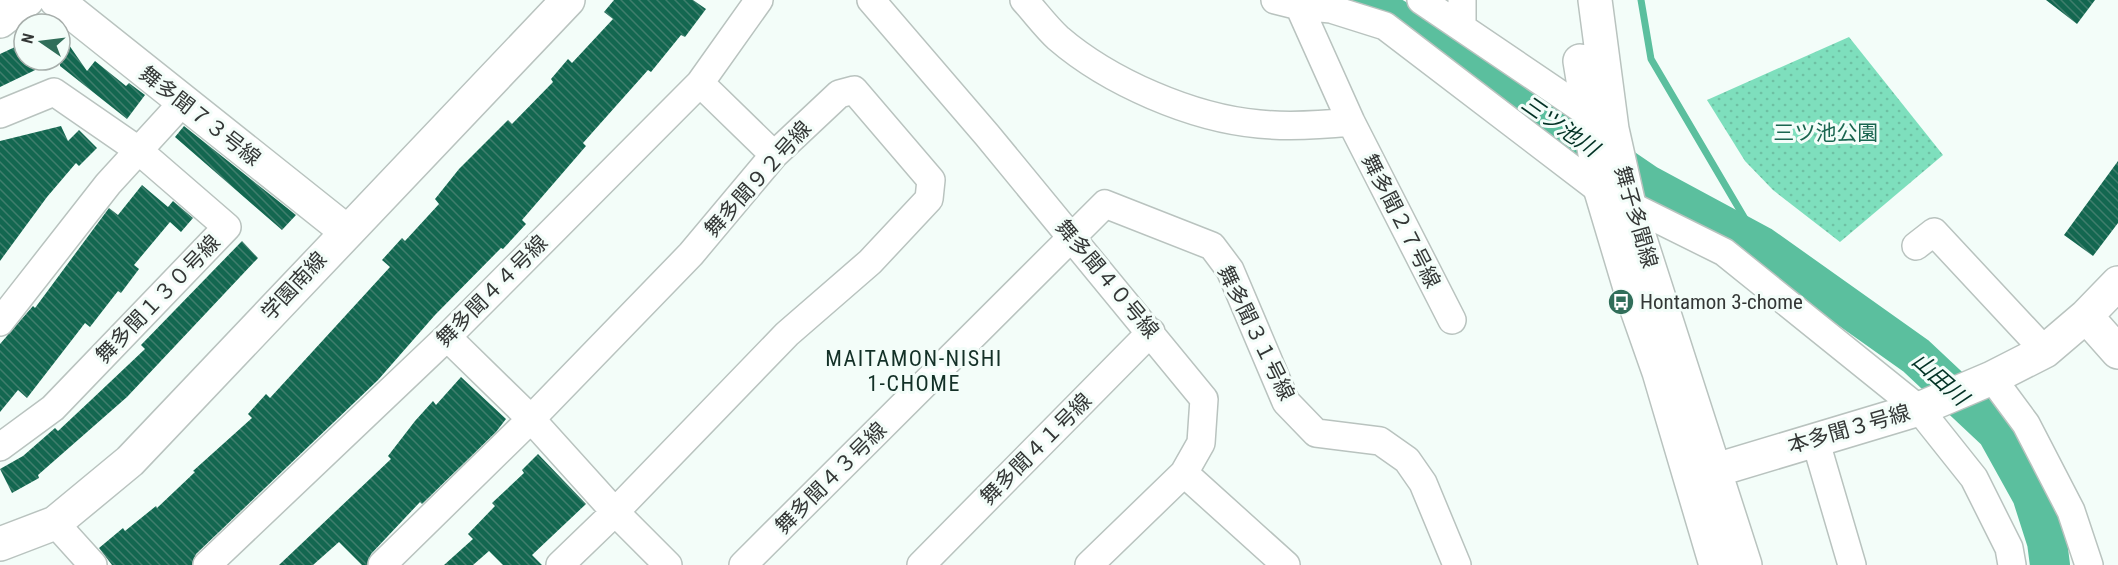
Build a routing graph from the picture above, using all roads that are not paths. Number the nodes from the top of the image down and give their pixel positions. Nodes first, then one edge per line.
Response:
1 (27, 0) edge
2 (56, 0) edge
3 (568, 0) edge
4 (759, 0) edge
5 (871, 0) edge
6 (1024, 0) edge
7 (1421, 0) edge
8 (1462, 0) edge
9 (1573, 0) edge
10 (1595, 0) edge
11 (1287, 3) edge
12 (1329, 4) edge
13 (0, 21) edge
14 (1462, 27) junction
15 (700, 83) junction
16 (182, 103) junction
17 (0, 114) edge
18 (1600, 121) junction
19 (1351, 122) junction
20 (138, 150) junction
21 (774, 155) junction
22 (1615, 198) junction
23 (346, 231) junction
24 (1931, 233) dead end
25 (1073, 239) junction
26 (2118, 283) edge
27 (2086, 316) junction
28 (1452, 320) dead end
29 (0, 322) edge
30 (1151, 332) junction
31 (447, 337) junction
32 (2045, 351) junction
33 (2118, 352) edge
34 (1992, 378) junction
35 (1919, 409) junction
36 (531, 419) junction
37 (1815, 438) junction
38 (0, 447) edge
39 (1184, 473) junction
40 (1702, 474) junction
41 (615, 512) junction
42 (55, 523) junction
43 (0, 544) edge
44 (1278, 562) edge
45 (93, 565) edge
46 (207, 565) edge
47 (382, 565) edge
48 (560, 565) edge
49 (668, 565) edge
50 (743, 565) edge
51 (921, 565) edge
52 (1089, 565) edge
53 (1457, 565) edge
54 (1716, 565) edge
55 (1745, 565) edge
56 (1852, 565) edge
57 (2012, 565) edge
58 (2089, 565) edge

1 - 13 street
2 - 16 street, 舞多聞７３号線
3 - 23 street, 学園南線
4 - 15 street, 舞多聞４４号線
5 - 25 street, 舞多聞４０号線
6 - 19 street
7 - 14 street
8 - 14 street
9 - 18 street, 舞子多聞線
10 - 18 street, 舞子多聞線
11 - 12 street
11 - 19 street, 舞多聞２７号線
12 - 22 street
14 - 18 street
15 - 21 street
15 - 31 street, 舞多聞４４号線
16 - 20 street
16 - 23 street, 舞多聞７３号線
17 - 20 street
18 - 22 street, 舞子多聞線
19 - 28 street, 舞多聞２７号線
20 - 29 street
20 - 38 street, 舞多聞１３０号線
21 - 36 street, 舞多聞９２号線
21 - 41 street, 舞多聞９２号線
22 - 35 street
22 - 40 street, 舞子多聞線
23 - 42 street, 学園南線
24 - 32 street
25 - 30 street, 舞多聞４０号線
25 - 50 street, 舞多聞４３号線
25 - 53 street, 舞多聞３１号線
26 - 27 street, 本多聞３号線
27 - 32 street, 本多聞３号線
27 - 33 street
30 - 39 street, 舞多聞４０号線
30 - 51 street, 舞多聞４１号線
31 - 36 street
31 - 46 street, 舞多聞４４号線
32 - 34 street, 本多聞３号線
34 - 35 street, 本多聞３号線
34 - 58 street
35 - 37 street, 本多聞３号線
35 - 57 street
36 - 41 street
36 - 47 street, 舞多聞９２号線
37 - 40 street, 本多聞３号線
37 - 56 street
39 - 44 street
39 - 52 street, 舞多聞４０号線
40 - 54 street, 舞子多聞線
40 - 55 street, 舞子多聞線
41 - 48 street, 舞多聞９２号線
41 - 49 street
42 - 43 street, 学園南線
42 - 45 street

